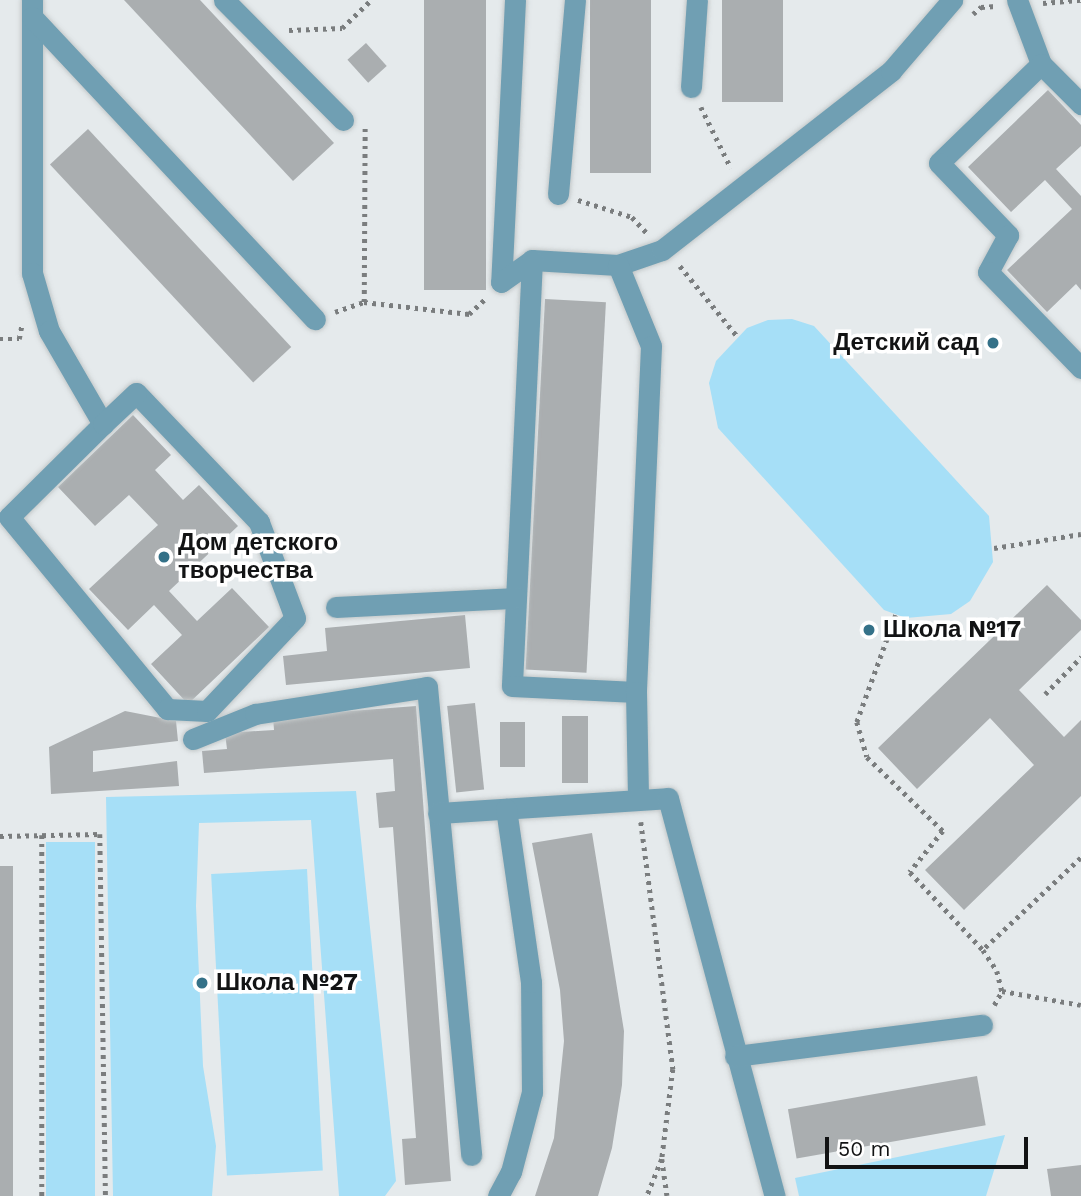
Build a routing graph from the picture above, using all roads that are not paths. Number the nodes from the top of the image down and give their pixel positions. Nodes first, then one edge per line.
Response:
1 (224, 0) edge
2 (515, 0) edge
3 (575, 0) edge
4 (697, 0) edge
5 (952, 0) edge
6 (1017, 2) edge
7 (32, 8) edge
8 (1041, 65) junction
9 (691, 87) road end
10 (1081, 104) edge
11 (343, 120) dead end
12 (558, 194) road end
13 (531, 260) junction
14 (618, 265) junction
15 (315, 319) road end
16 (1081, 368) edge
17 (103, 424) junction
18 (516, 598) junction
19 (336, 607) dead end
20 (636, 692) junction
21 (193, 739) dead end
22 (638, 796) junction
23 (506, 809) junction
24 (438, 813) junction
25 (982, 1025) dead end
26 (735, 1056) junction
27 (471, 1155) dead end
28 (498, 1196) edge
29 (775, 1196) edge

1 - 11 street
2 - 13 street
3 - 12 street
4 - 9 street
5 - 14 street
6 - 8 street
7 - 15 street
7 - 17 street
8 - 10 street
8 - 16 street
13 - 14 street
13 - 18 street
14 - 20 street
17 - 17 street
18 - 19 street
18 - 20 street
20 - 22 street
21 - 24 street
22 - 23 street
22 - 26 street
23 - 24 street
23 - 28 street
24 - 27 street
25 - 26 street
26 - 29 street

